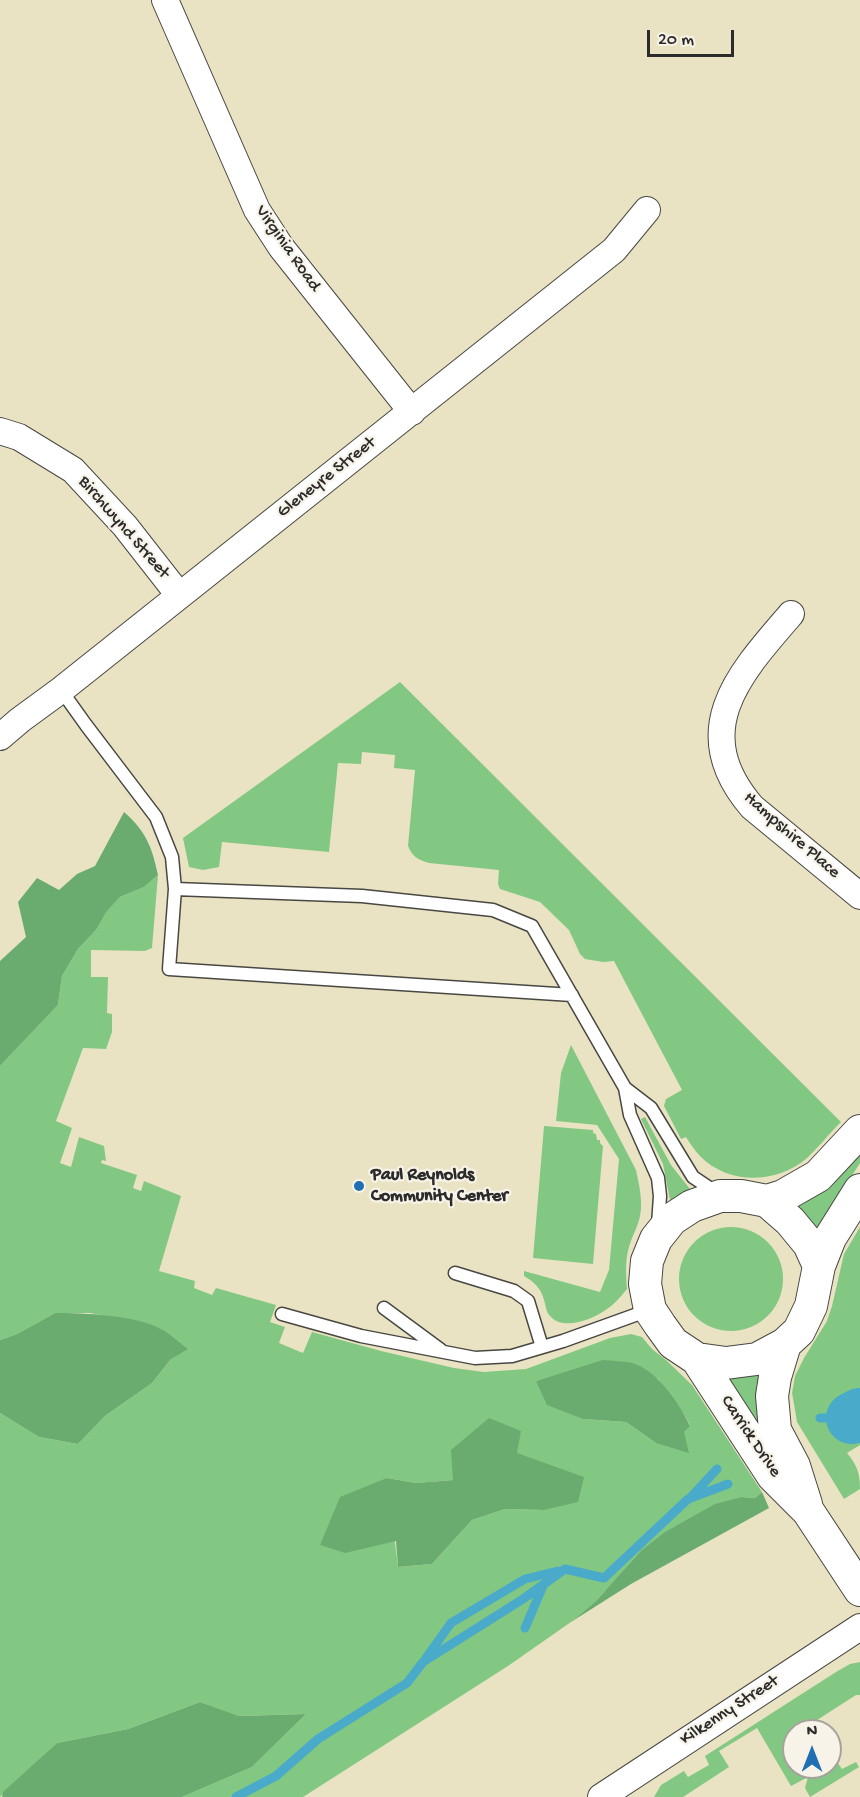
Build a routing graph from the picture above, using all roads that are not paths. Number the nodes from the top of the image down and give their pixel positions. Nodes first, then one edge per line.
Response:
1 (165, 0) edge
2 (647, 210) dead end
3 (412, 412) junction
4 (0, 431) edge
5 (179, 595) junction
6 (791, 614) dead end
7 (61, 690) junction
8 (0, 738) edge
9 (175, 889) junction
10 (860, 896) edge
11 (572, 995) junction
12 (625, 1088) junction
13 (860, 1131) edge
14 (860, 1190) edge
15 (720, 1196) junction
16 (767, 1201) junction
17 (656, 1239) junction
18 (819, 1266) junction
19 (456, 1273) dead end
20 (384, 1308) dead end
21 (650, 1310) junction
22 (282, 1314) dead end
23 (785, 1344) junction
24 (542, 1347) junction
25 (446, 1353) junction
26 (698, 1359) junction
27 (808, 1511) junction
28 (860, 1590) edge
29 (860, 1627) edge
30 (610, 1795) edge

1 - 3 street, Virginia Road
2 - 3 street, Gleneyre Street
3 - 5 street, Gleneyre Street
4 - 5 street, Birchwynd Street
5 - 7 street, Gleneyre Street
6 - 10 street, Hampshire Place
7 - 8 street, Gleneyre Street
7 - 9 lane
9 - 11 lane
9 - 11 lane
11 - 12 lane
12 - 15 lane
12 - 17 lane
13 - 16 street
14 - 18 street, Carrick Drive
15 - 16 street, Carrick Drive
15 - 17 street, Carrick Drive
16 - 18 street
17 - 21 street, Carrick Drive
18 - 23 street, Carrick Drive
19 - 24 lane
20 - 25 lane
21 - 24 lane
21 - 26 street, Carrick Drive
22 - 25 lane
23 - 26 street, Carrick Drive
23 - 27 street, Carrick Drive
24 - 25 lane
26 - 27 street, Carrick Drive
27 - 28 street, Carrick Drive
29 - 30 street, Kilkenny Street

